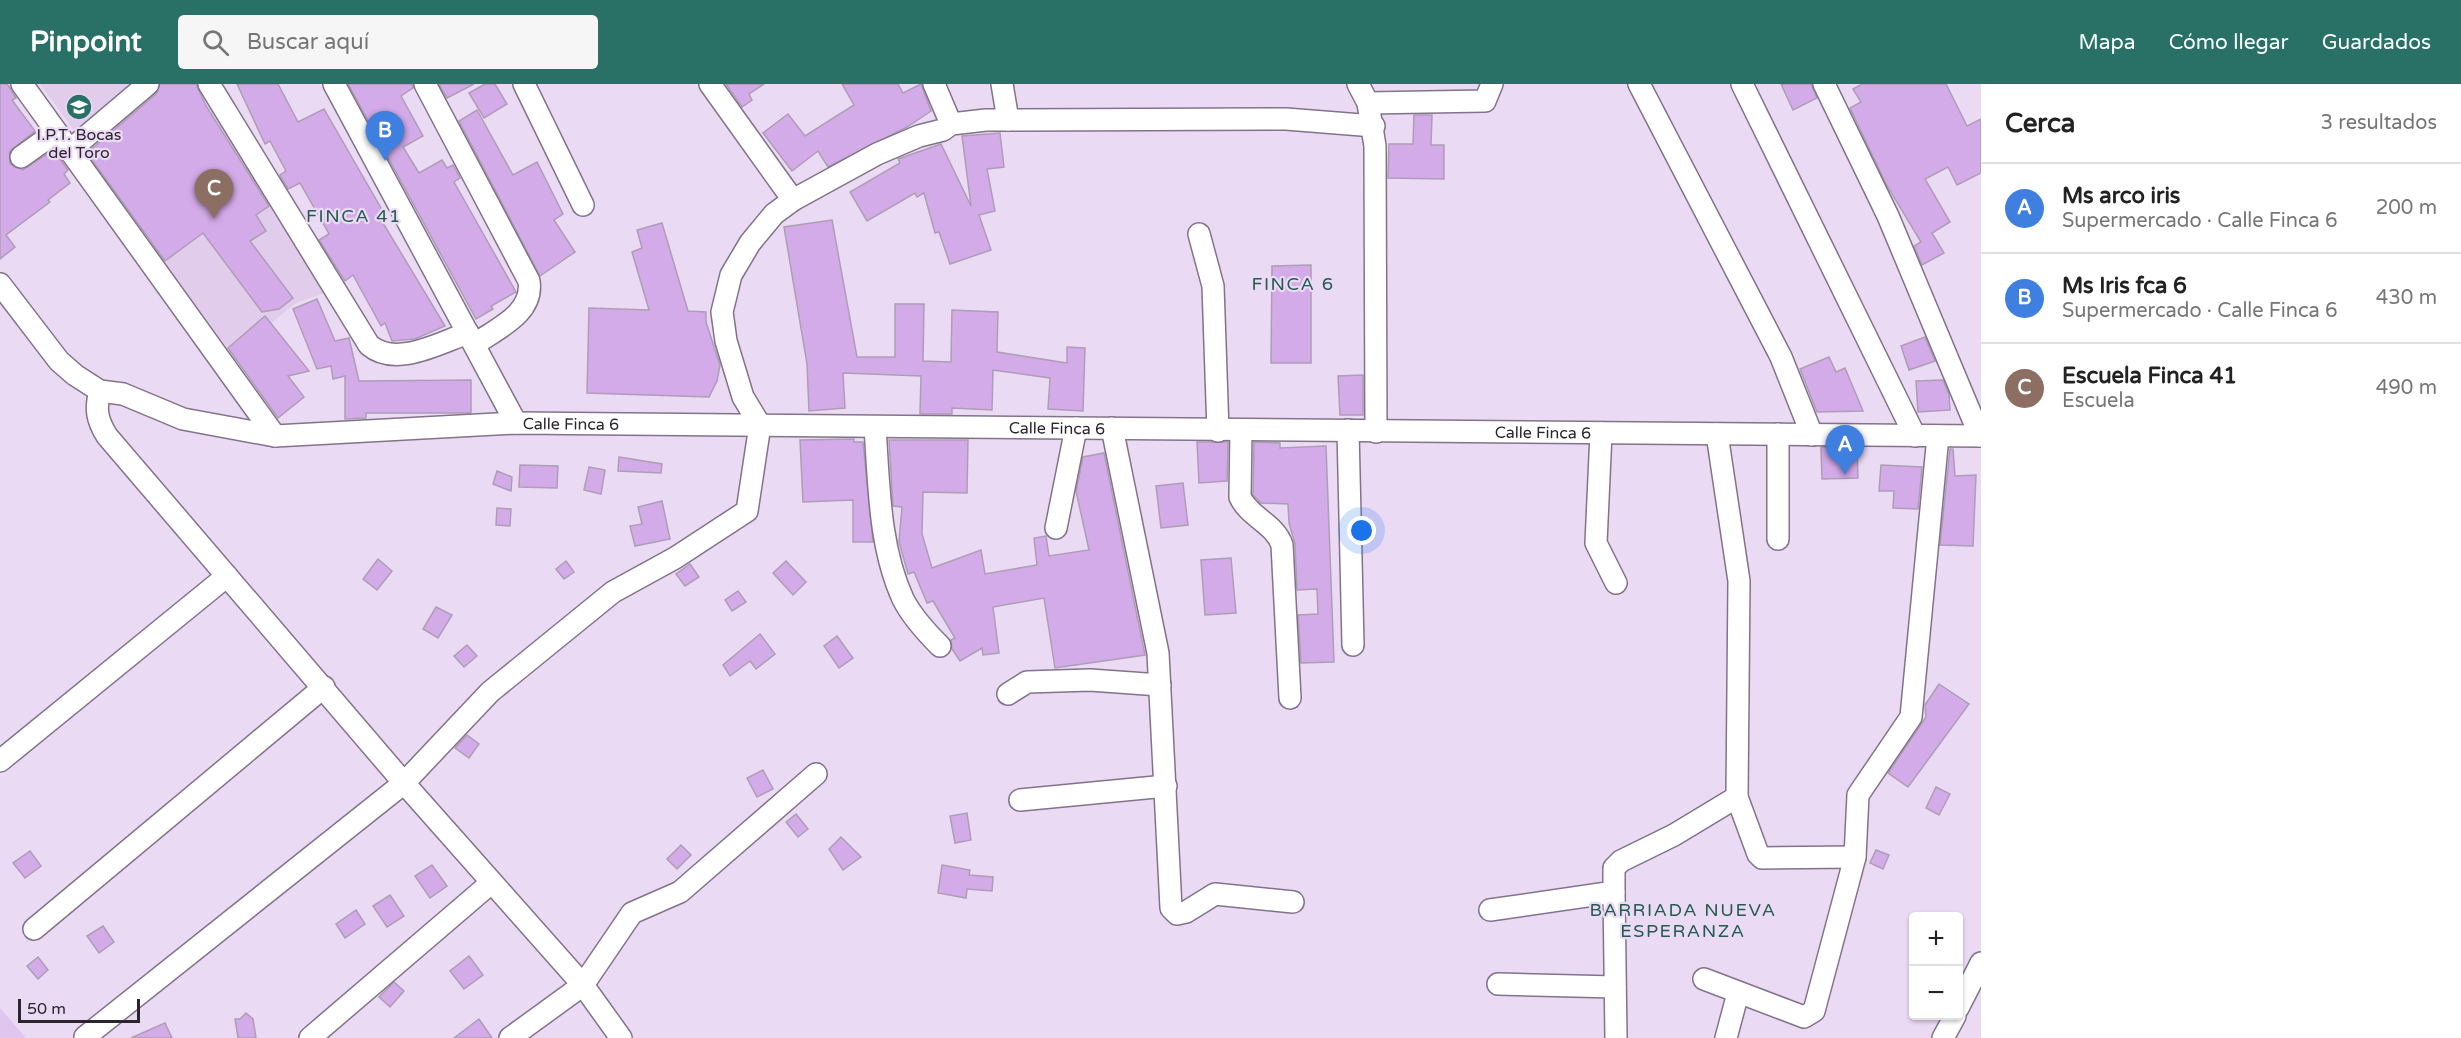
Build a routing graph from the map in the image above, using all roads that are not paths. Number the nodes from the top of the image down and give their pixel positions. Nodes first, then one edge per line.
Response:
1 (22, 84) edge
2 (148, 84) edge
3 (209, 84) edge
4 (334, 84) edge
5 (425, 84) edge
6 (525, 84) edge
7 (710, 84) edge
8 (934, 84) edge
9 (1002, 84) edge
10 (1358, 84) edge
11 (1492, 84) edge
12 (1639, 84) edge
13 (1742, 84) edge
14 (1824, 84) edge
15 (1368, 103) junction
16 (1008, 120) junction
17 (951, 124) junction
18 (1374, 126) junction
19 (56, 132) junction
20 (69, 151) junction
21 (21, 157) dead end
22 (793, 200) junction
23 (583, 205) dead end
24 (1199, 234) dead end
25 (0, 284) edge
26 (472, 338) junction
27 (100, 391) junction
28 (516, 423) junction
29 (760, 425) junction
30 (875, 428) junction
31 (1076, 428) junction
32 (1112, 428) junction
33 (1218, 430) junction
34 (1241, 430) junction
35 (1348, 430) junction
36 (1376, 432) junction
37 (1601, 433) junction
38 (1717, 434) junction
39 (1778, 434) junction
40 (1812, 435) junction
41 (1915, 435) junction
42 (275, 436) junction
43 (1938, 436) junction
44 (1981, 436) edge
45 (1056, 528) dead end
46 (1778, 539) dead end
47 (227, 576) junction
48 (1616, 583) dead end
49 (1353, 645) dead end
50 (940, 646) dead end
51 (1160, 685) junction
52 (324, 687) junction
53 (1008, 694) dead end
54 (1290, 698) dead end
55 (0, 761) edge
56 (816, 774) dead end
57 (404, 783) junction
58 (1166, 786) junction
59 (1737, 797) junction
60 (1020, 800) dead end
61 (1855, 857) junction
62 (491, 884) junction
63 (1614, 892) junction
64 (1293, 902) dead end
65 (1490, 910) dead end
66 (34, 929) dead end
67 (1981, 963) edge
68 (1704, 979) dead end
69 (1498, 984) dead end
70 (583, 985) junction
71 (1615, 987) junction
72 (1738, 993) junction
73 (1963, 1000) edge
74 (1952, 1020) edge
75 (85, 1037) edge
76 (310, 1038) edge
77 (510, 1038) edge
78 (621, 1038) edge
79 (1616, 1038) edge
80 (1726, 1038) edge
81 (1943, 1038) edge

1 - 19 street
2 - 20 street
3 - 26 street
4 - 26 street, Calle Finca 6
5 - 26 street
6 - 23 street
7 - 22 street
8 - 17 street
9 - 16 street
10 - 15 street
11 - 15 street
12 - 40 street
13 - 41 street
14 - 44 street
15 - 18 street
16 - 17 street
16 - 18 street
17 - 22 street
18 - 36 street
19 - 20 street
19 - 21 street
20 - 42 street
22 - 29 street
24 - 33 street
25 - 27 street
26 - 28 street, Calle Finca 6
27 - 42 street
27 - 47 street
28 - 29 street, Calle Finca 6
28 - 42 street
29 - 30 street, Calle Finca 6
29 - 57 street
30 - 31 street, Calle Finca 6
30 - 50 street
31 - 32 street, Calle Finca 6
31 - 45 street
32 - 33 street, Calle Finca 6
32 - 51 street
33 - 34 street, Calle Finca 6
34 - 35 street, Calle Finca 6
34 - 54 street
35 - 36 street, Calle Finca 6
35 - 49 street
36 - 37 street, Calle Finca 6
37 - 38 street, Calle Finca 6
37 - 48 street
38 - 39 street, Calle Finca 6
38 - 59 street
39 - 40 street, Calle Finca 6
39 - 46 street
40 - 41 street, Calle Finca 6
41 - 43 street, Calle Finca 6
43 - 44 street, Calle Finca 6
43 - 61 street
47 - 52 street
47 - 55 street
51 - 53 street
51 - 58 street
52 - 57 street
52 - 66 street
56 - 70 street
57 - 62 street
57 - 75 street
58 - 60 street
58 - 64 street
59 - 61 street
59 - 63 street
61 - 72 street
62 - 70 street
62 - 76 street
63 - 65 street
63 - 71 street
67 - 73 street
68 - 72 street
69 - 71 street
70 - 77 street
70 - 78 street
71 - 79 street
72 - 80 street
74 - 81 street

